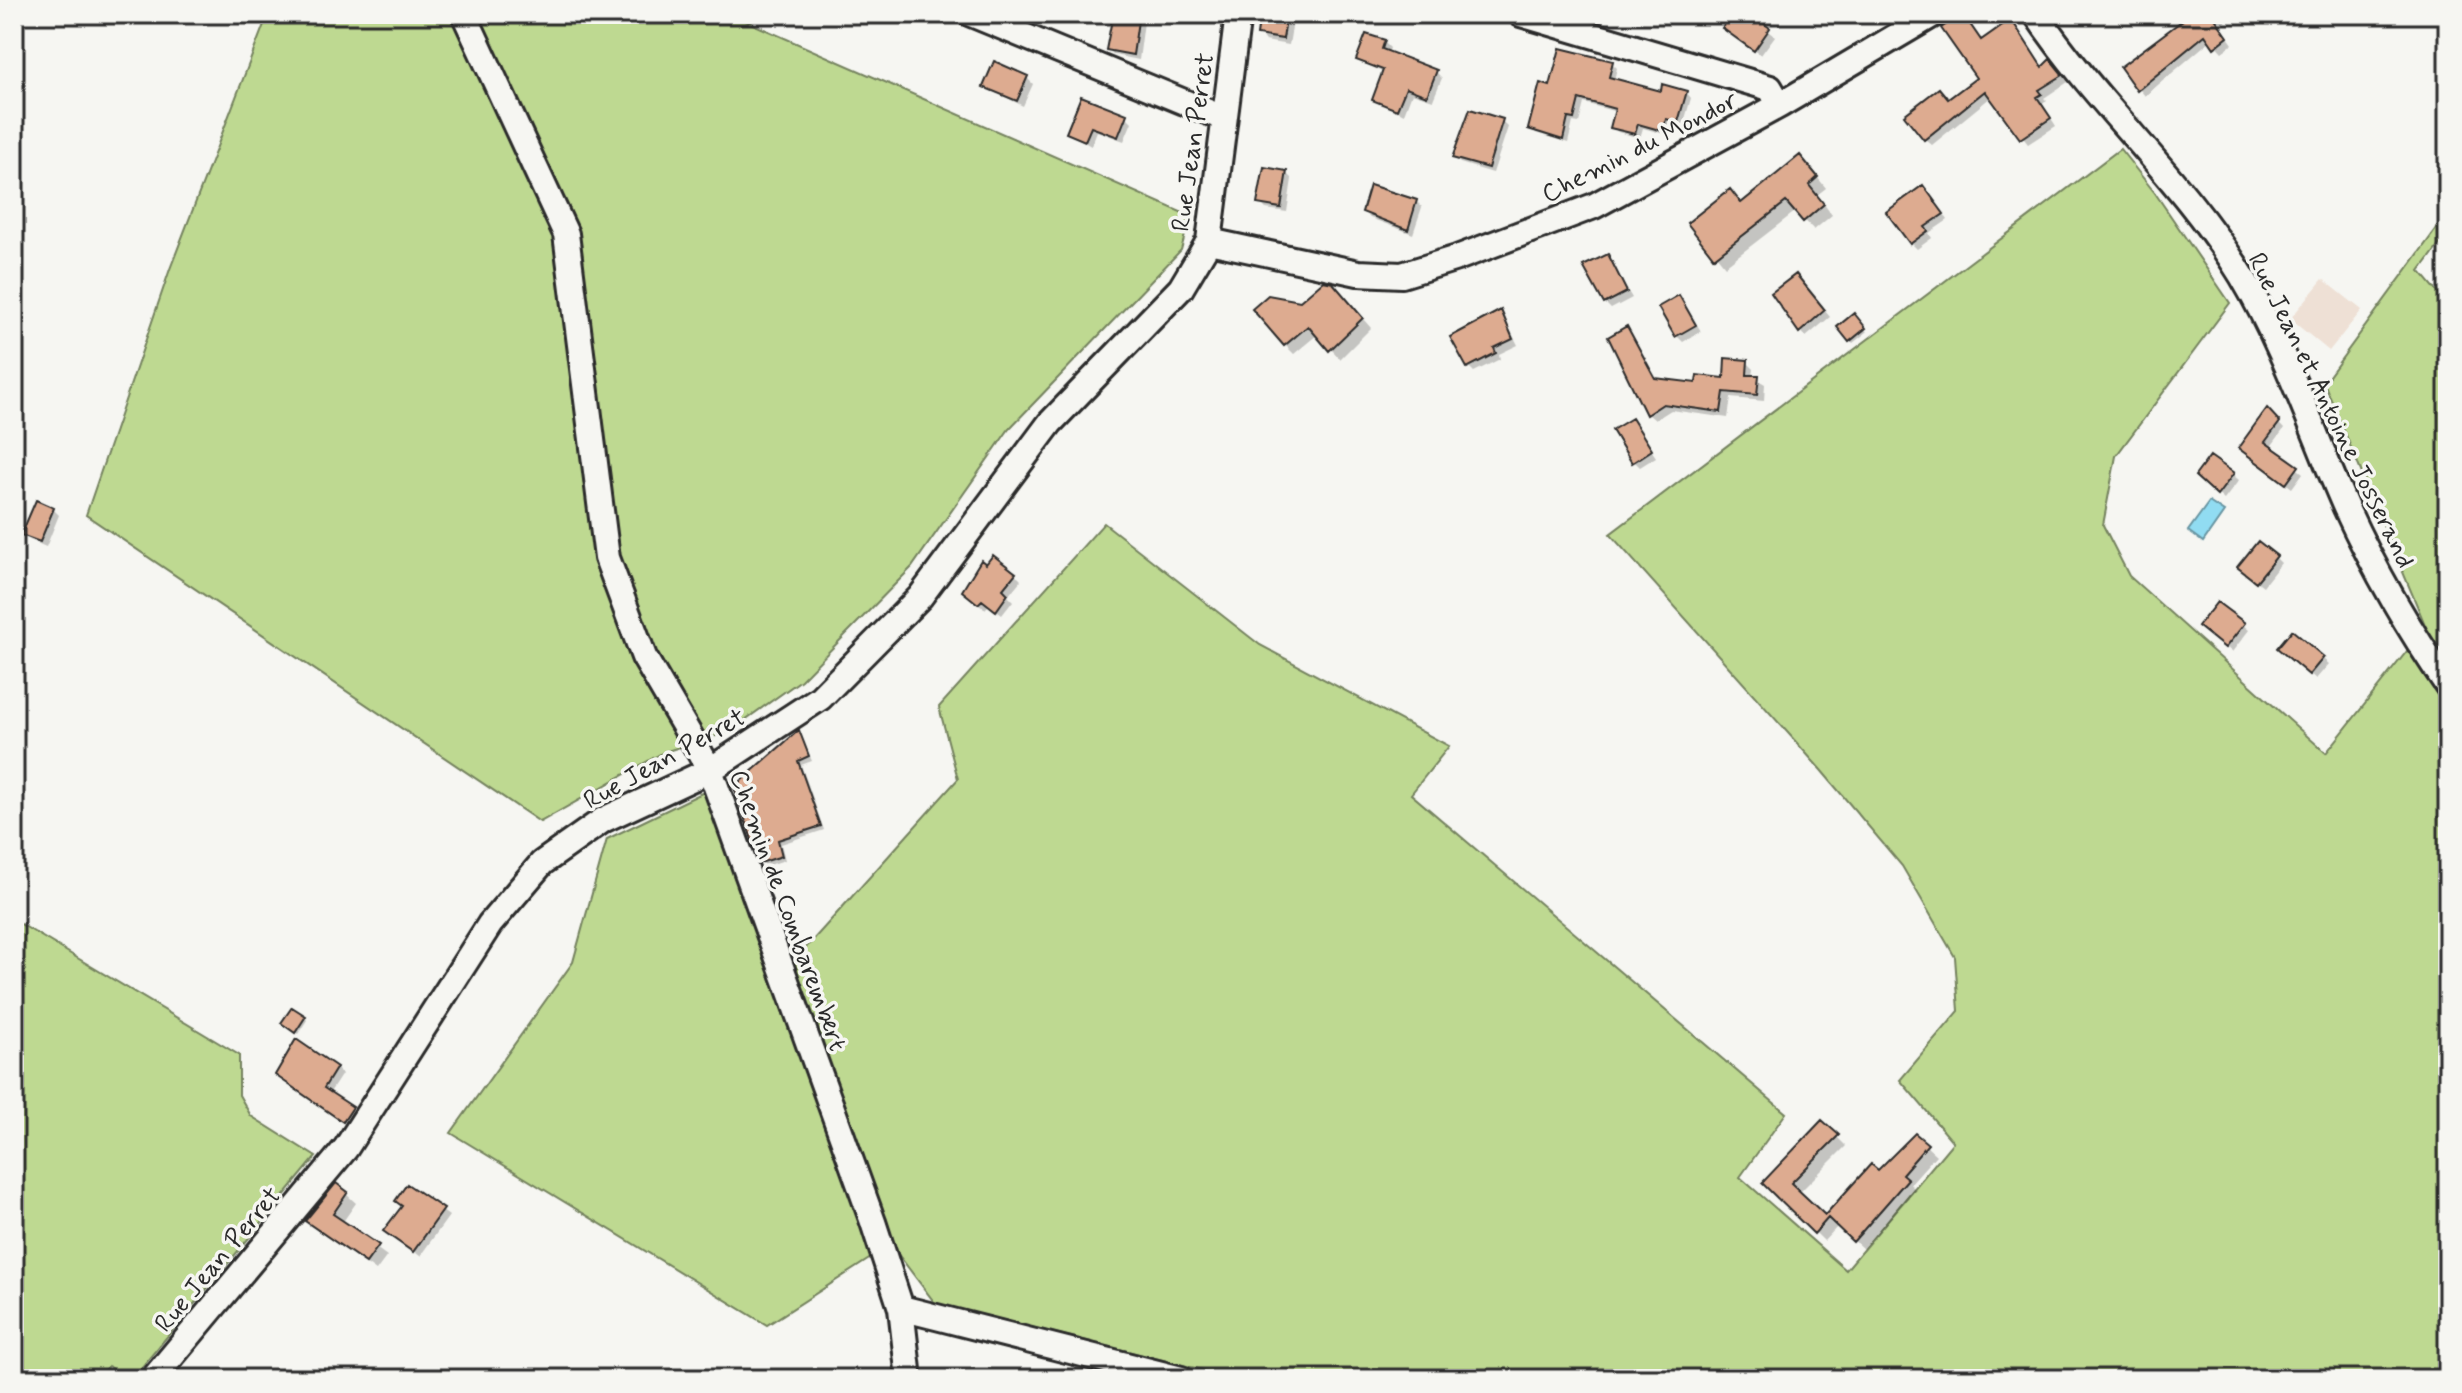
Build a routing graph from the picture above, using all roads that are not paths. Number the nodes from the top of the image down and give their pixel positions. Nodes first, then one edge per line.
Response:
1 (464, 14) edge
2 (971, 14) edge
3 (1238, 14) edge
4 (1521, 14) edge
5 (1934, 14) edge
6 (2036, 14) edge
7 (1780, 105) junction
8 (1223, 118) junction
9 (1209, 241) junction
10 (2448, 686) edge
11 (710, 770) junction
12 (901, 1308) junction
13 (153, 1379) edge
14 (909, 1379) edge
15 (1181, 1379) edge

1 - 11 street, Chemin de Combarembert
2 - 8 street
3 - 8 street, Rue Jean Perret
4 - 7 street
5 - 7 street, Chemin du Mondor
6 - 10 street, Rue Jean et Antoine Josserand
7 - 9 street, Chemin du Mondor
8 - 9 street, Rue Jean Perret
9 - 11 street, Rue Jean Perret
11 - 12 street, Chemin de Combarembert
11 - 13 street, Rue Jean Perret
12 - 14 street, Chemin de Combarembert
12 - 15 street

